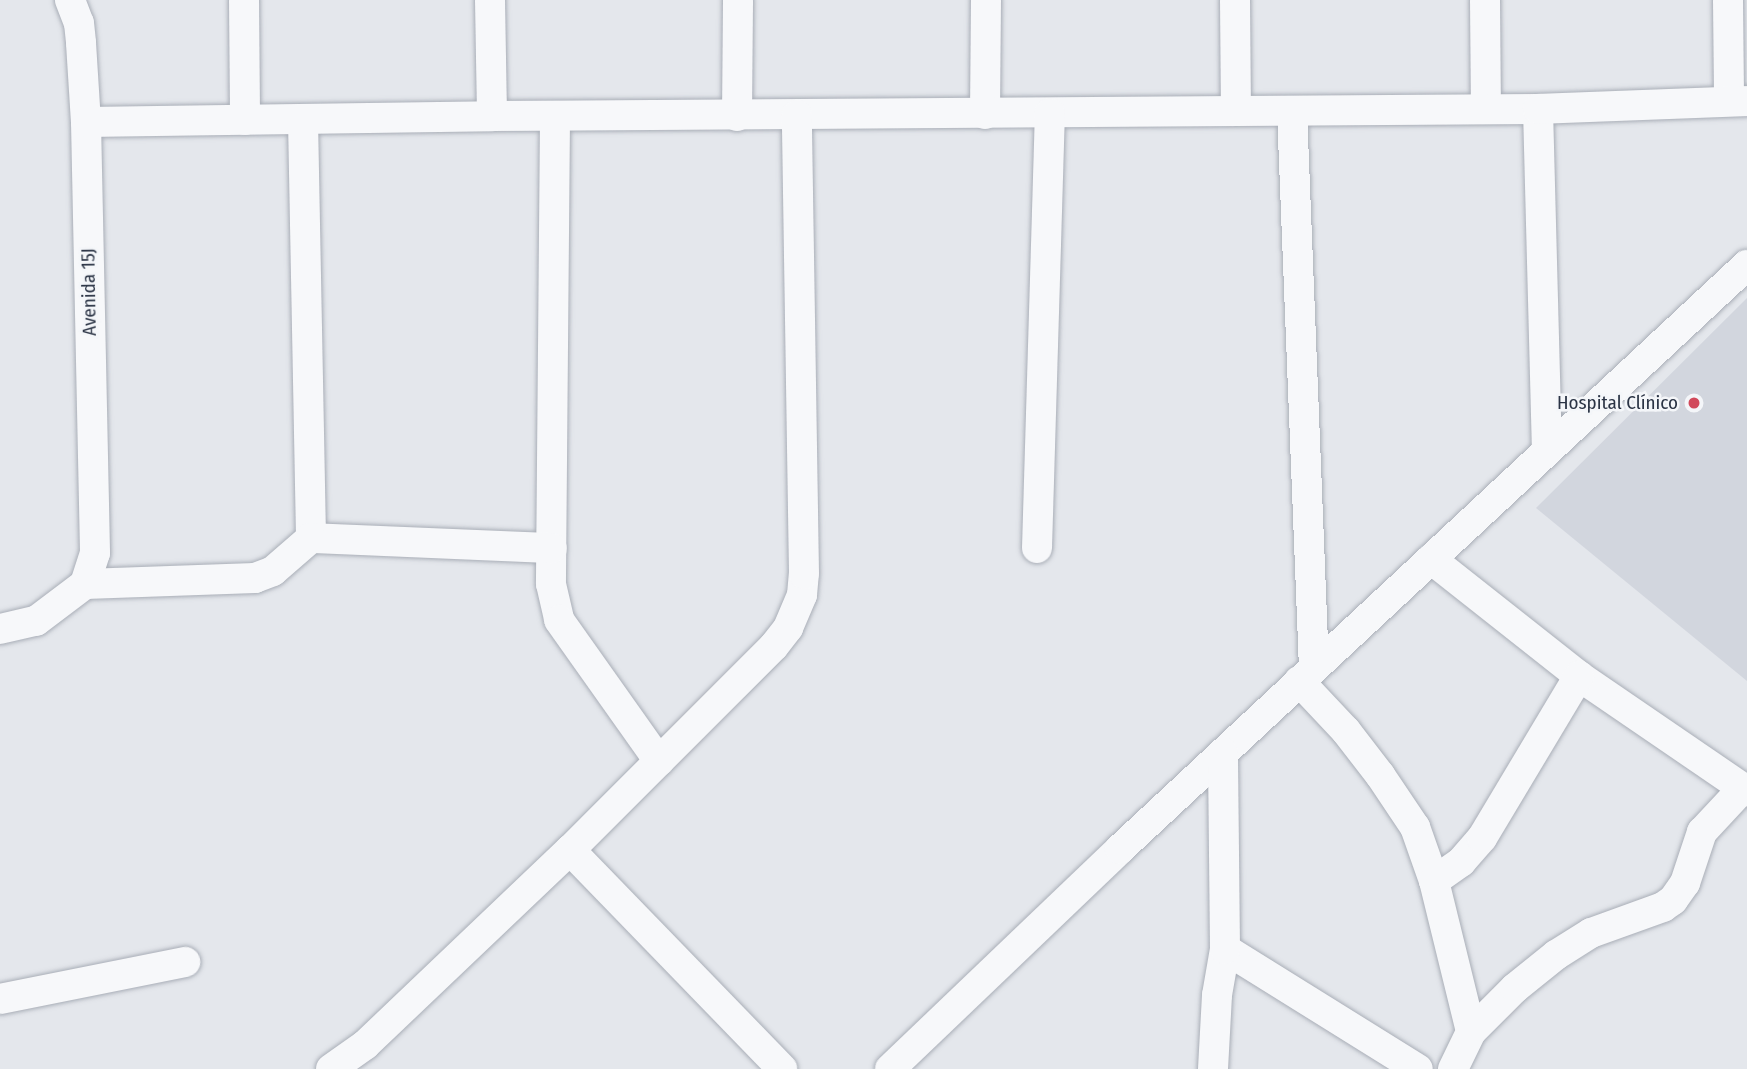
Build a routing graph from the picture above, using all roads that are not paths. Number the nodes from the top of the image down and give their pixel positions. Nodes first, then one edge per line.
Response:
1 (70, 0) edge
2 (244, 0) edge
3 (490, 0) edge
4 (738, 0) edge
5 (986, 0) edge
6 (1235, 0) edge
7 (1485, 0) edge
8 (1728, 0) edge
9 (1738, 101) edge
10 (1486, 109) junction
11 (1538, 109) junction
12 (1236, 111) junction
13 (1292, 111) junction
14 (1050, 113) junction
15 (985, 114) junction
16 (797, 115) junction
17 (492, 116) junction
18 (737, 116) junction
19 (555, 118) junction
20 (245, 120) junction
21 (303, 120) junction
22 (86, 122) junction
23 (1747, 265) edge
24 (1547, 451) junction
25 (311, 538) junction
26 (552, 548) junction
27 (1037, 548) dead end
28 (1431, 559) junction
29 (85, 584) junction
30 (0, 629) edge
31 (1306, 675) junction
32 (1578, 676) junction
33 (1223, 753) junction
34 (659, 761) junction
35 (1745, 789) edge
36 (570, 850) junction
37 (1434, 881) junction
38 (1225, 949) junction
39 (185, 962) dead end
40 (0, 999) edge
41 (1471, 1032) junction
42 (331, 1069) edge
43 (782, 1069) edge
44 (890, 1069) edge
45 (1213, 1069) edge
46 (1418, 1069) edge
47 (1454, 1069) edge

1 - 22 street, Avenida 15J
2 - 20 street
3 - 17 street
4 - 18 street
5 - 15 street
6 - 12 street
7 - 10 street
8 - 9 street
9 - 11 street
10 - 11 street
10 - 13 street
11 - 24 street
12 - 13 street
12 - 14 street
13 - 31 street
14 - 15 street
14 - 27 street
15 - 16 street
16 - 18 street
16 - 34 street
17 - 19 street
17 - 21 street
18 - 19 street
19 - 26 street
20 - 21 street
20 - 22 street
21 - 25 street
22 - 29 street, Avenida 15J
23 - 24 street
24 - 28 street
25 - 26 street
25 - 29 street
26 - 34 street
28 - 31 street
28 - 32 street
29 - 30 street
31 - 33 street
31 - 37 street
32 - 35 street
32 - 37 street
33 - 38 street
33 - 44 street
34 - 36 street
35 - 41 street
36 - 42 street
36 - 43 street
37 - 41 street
38 - 45 street
38 - 46 street
39 - 40 street
41 - 47 street

